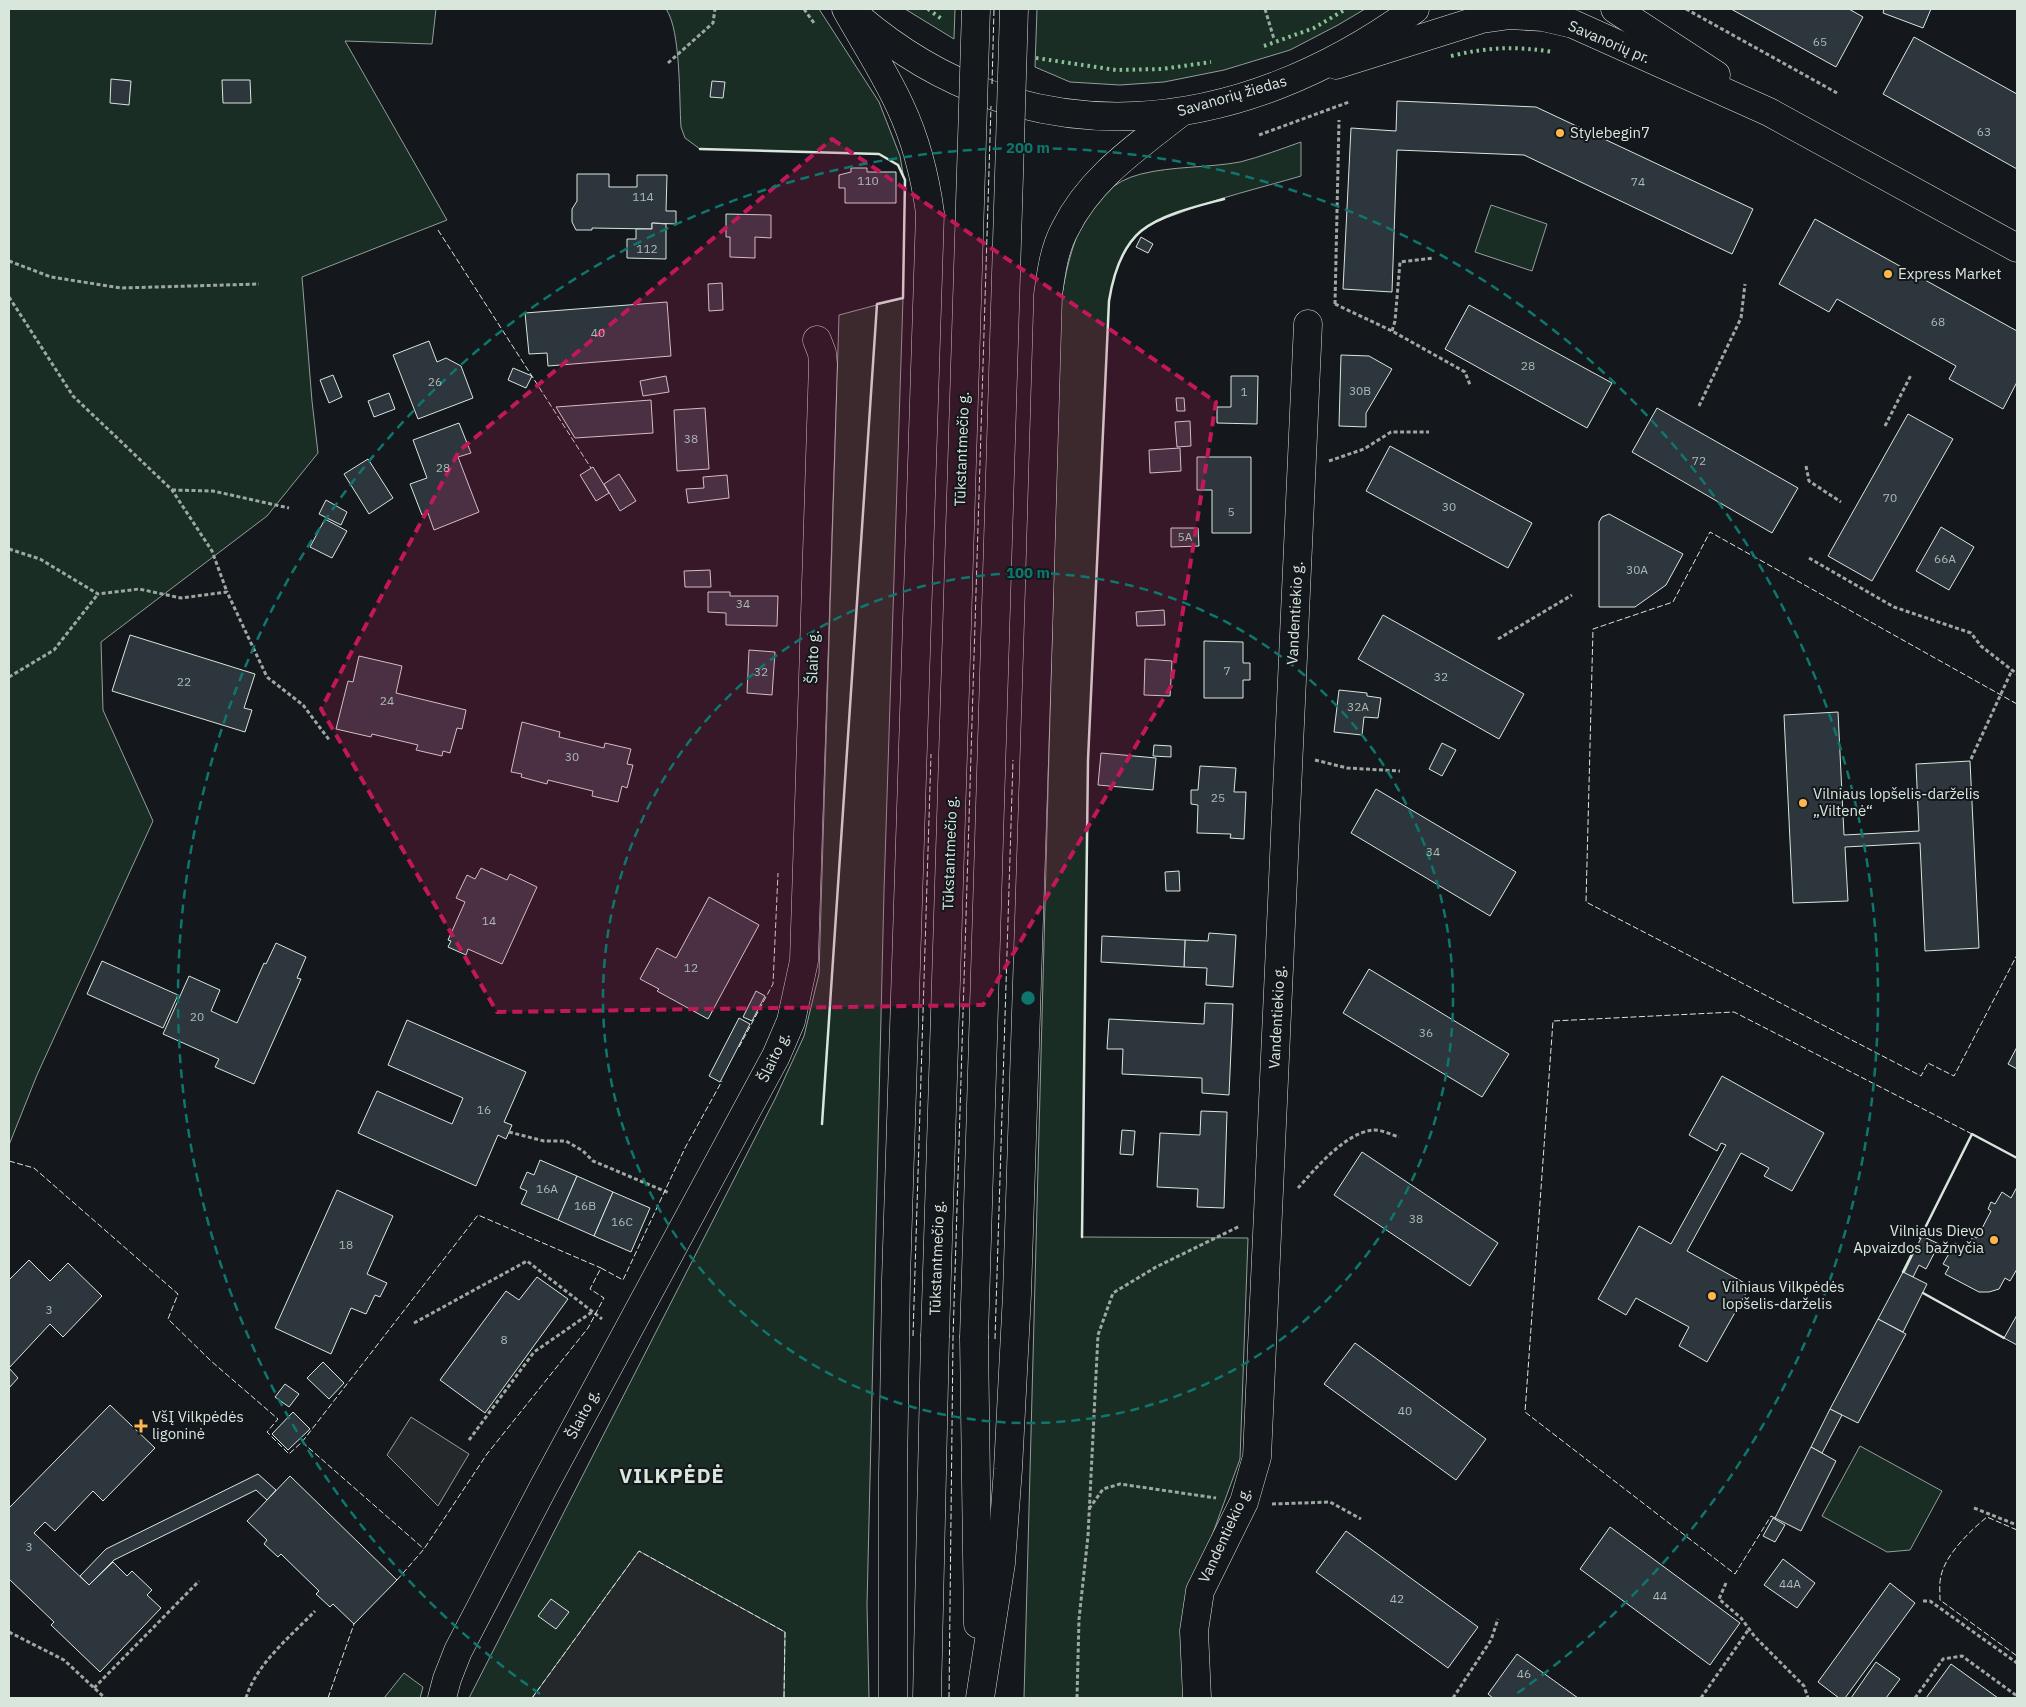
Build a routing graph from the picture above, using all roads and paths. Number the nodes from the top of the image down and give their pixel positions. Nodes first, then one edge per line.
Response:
1 (715, 9) edge
2 (804, 9) edge
3 (847, 9) edge
4 (976, 9) edge
5 (1014, 9) edge
6 (1265, 9) edge
7 (1415, 9) edge
8 (1616, 9) edge
9 (1686, 9) edge
10 (814, 23) dead end
11 (1274, 39) dead end
12 (668, 63) dead end
13 (1299, 77) junction
14 (1836, 93) dead end
15 (1349, 102) dead end
16 (1768, 112) junction
17 (1180, 113) junction
18 (1339, 120) dead end
19 (1260, 135) dead end
20 (2017, 248) edge
21 (1434, 258) dead end
22 (9, 261) edge
23 (259, 284) dead end
24 (1745, 284) dead end
25 (9, 297) edge
26 (1308, 324) dead end
27 (1392, 331) junction
28 (817, 340) dead end
29 (1911, 375) dead end
30 (1470, 385) dead end
31 (1699, 406) dead end
32 (1885, 426) dead end
33 (1429, 432) dead end
34 (1326, 462) dead end
35 (1806, 466) dead end
36 (172, 490) junction
37 (1841, 502) dead end
38 (288, 508) dead end
39 (9, 550) edge
40 (1809, 558) dead end
41 (227, 592) junction
42 (98, 594) junction
43 (1572, 595) dead end
44 (1498, 639) dead end
45 (2012, 670) junction
46 (2017, 674) edge
47 (9, 677) edge
48 (330, 741) dead end
49 (1971, 759) dead end
50 (1311, 760) dead end
51 (1400, 771) dead end
52 (509, 1132) dead end
53 (1399, 1137) dead end
54 (1298, 1189) dead end
55 (695, 1206) junction
56 (1248, 1222) dead end
57 (592, 1312) junction
58 (414, 1324) dead end
59 (627, 1332) junction
60 (470, 1440) dead end
61 (1244, 1502) junction
62 (1974, 1508) dead end
63 (1089, 1510) junction
64 (2017, 1526) edge
65 (199, 1581) dead end
66 (1726, 1583) dead end
67 (1923, 1601) dead end
68 (315, 1611) dead end
69 (1498, 1619) dead end
70 (1749, 1629) junction
71 (9, 1632) edge
72 (2017, 1664) edge
73 (94, 1688) junction
74 (2017, 1696) edge
75 (105, 1698) edge
76 (246, 1698) edge
77 (442, 1698) edge
78 (893, 1698) edge
79 (927, 1698) edge
80 (979, 1698) edge
81 (1078, 1698) edge
82 (1197, 1698) edge
83 (1454, 1698) edge
84 (1702, 1698) edge
85 (1808, 1698) edge
86 (1915, 1698) edge

1 - 12 path
2 - 10 path
3 - 17 main road, Savanorių žiedas
3 - 78 main road
4 - 79 main road, Tūkstantmečio g., bridge
5 - 80 main road, bridge
6 - 11 path
7 - 13 main road, Savanorių žiedas
8 - 16 main road, Savanorių pr.
9 - 14 path
13 - 16 main road, Savanorių pr.
13 - 17 main road, Savanorių žiedas
15 - 19 path
16 - 20 main road, Savanorių pr.
17 - 80 main road
18 - 27 path
21 - 27 path
22 - 23 path
24 - 31 path
25 - 36 path
26 - 61 main road, Vandentiekio g.
27 - 30 path
28 - 55 main road, Šlaito g.
29 - 32 path
33 - 34 path
35 - 37 path
36 - 38 path
36 - 41 path
39 - 42 path
40 - 45 path
41 - 42 path
41 - 48 path
42 - 47 path
43 - 44 path
45 - 46 path
45 - 49 path
50 - 51 path
52 - 55 path
53 - 54 path
55 - 59 main road, Šlaito g.
56 - 63 path
57 - 58 path
57 - 59 path
57 - 60 path
59 - 77 main road, Šlaito g.
61 - 63 path
61 - 82 main road, Vandentiekio g.
62 - 64 path
63 - 81 path
65 - 73 path
66 - 70 path
67 - 72 path
68 - 76 path
69 - 83 path
70 - 84 path
70 - 85 path
71 - 73 path
73 - 75 path
74 - 86 path

